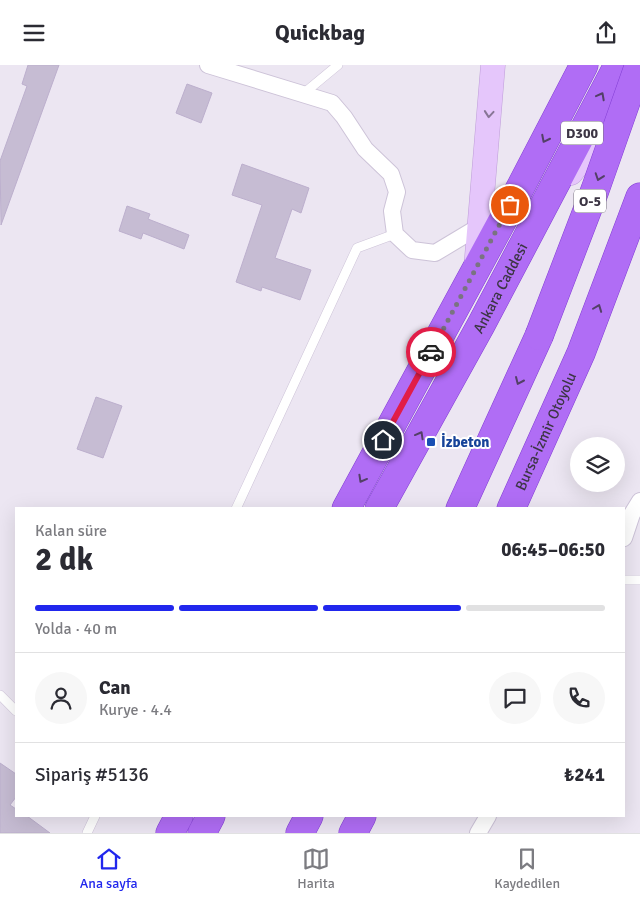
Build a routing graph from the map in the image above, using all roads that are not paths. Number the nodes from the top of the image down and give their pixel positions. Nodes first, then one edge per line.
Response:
1 (208, 65) edge
2 (338, 65) edge
3 (493, 65) edge
4 (584, 65) edge
5 (618, 65) edge
6 (639, 65) edge
7 (640, 84) edge
8 (303, 94) junction
9 (640, 197) edge
10 (534, 225) junction
11 (480, 226) junction
12 (396, 234) junction
13 (476, 269) junction
14 (640, 501) edge
15 (237, 507) edge
16 (347, 507) edge
17 (380, 507) edge
18 (461, 507) edge
19 (512, 507) edge
20 (625, 535) edge
21 (625, 580) edge
22 (640, 580) edge
23 (0, 695) edge
24 (15, 710) edge
25 (95, 817) edge
26 (178, 817) edge
27 (210, 817) edge
28 (308, 817) edge
29 (361, 817) edge
30 (487, 817) edge
31 (87, 833) edge
32 (170, 833) edge
33 (202, 833) edge
34 (300, 833) edge
35 (353, 833) edge
36 (478, 833) edge

1 - 8 street
2 - 8 lane
3 -> 11 main road
4 -> 13 highway, Ankara Caddesi / D300
10 -> 5 highway, Ankara Caddesi / D300
6 -> 18 highway, O-5, bridge
7 - 10 main road
8 - 12 street
19 -> 9 highway, Bursa-İzmir Otoyolu
17 -> 10 highway, Ankara Caddesi / D300
11 - 12 street
11 - 13 main road
12 - 15 lane
13 -> 16 highway, Ankara Caddesi / D300
14 - 20 street
21 - 22 lane
23 - 24 lane
25 - 31 lane
26 - 32 highway
27 - 33 highway
28 - 34 highway
29 - 35 highway
30 - 36 street

